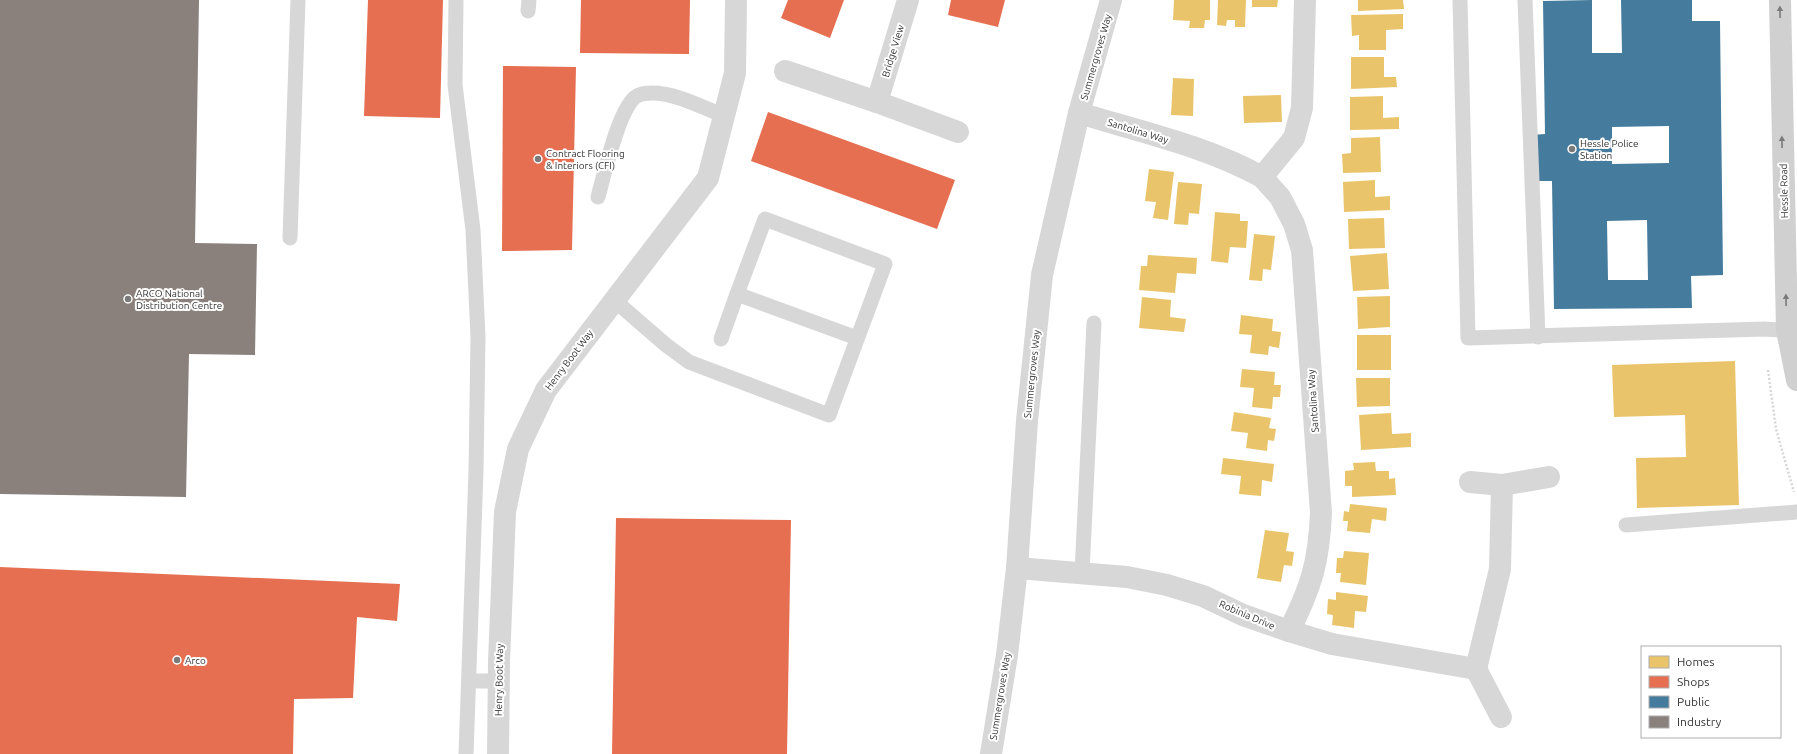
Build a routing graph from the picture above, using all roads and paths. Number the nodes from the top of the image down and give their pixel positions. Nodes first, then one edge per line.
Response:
1 (298, 0) edge
2 (456, 0) edge
3 (736, 0) edge
4 (908, 0) edge
5 (1111, 0) edge
6 (1305, 0) edge
7 (1460, 0) edge
8 (1525, 0) edge
9 (1780, 0) edge
10 (785, 71) dead end
11 (877, 102) junction
12 (1080, 113) junction
13 (724, 116) junction
14 (958, 132) dead end
15 (1262, 177) junction
16 (598, 197) dead end
17 (290, 238) dead end
18 (737, 294) junction
19 (614, 300) junction
20 (1094, 323) dead end
21 (1792, 330) edge
22 (1538, 336) junction
23 (857, 338) junction
24 (721, 339) dead end
25 (1797, 380) edge
26 (1549, 477) dead end
27 (1470, 482) dead end
28 (1502, 485) junction
29 (1797, 512) edge
30 (1626, 525) dead end
31 (1017, 568) junction
32 (1082, 573) junction
33 (1289, 631) junction
34 (1476, 669) junction
35 (469, 681) junction
36 (499, 681) junction
37 (1501, 717) dead end
38 (466, 754) edge
39 (498, 754) edge
40 (991, 754) edge

1 - 17 lane
2 - 35 lane
3 - 13 street, Henry Boot Way
4 - 11 street, Bridge View
5 - 12 street, Summergroves Way
6 - 15 street
7 - 22 lane
8 - 22 lane
21 -> 9 street, Hessle Road
10 - 11 street
11 - 14 street
12 - 15 street, Santolina Way
12 - 31 street, Summergroves Way
13 - 16 lane
13 - 19 street, Henry Boot Way
15 - 33 street, Santolina Way
18 - 23 lane
18 - 23 lane
18 - 24 lane
19 - 23 lane
19 - 36 street, Henry Boot Way
20 - 32 lane
21 - 22 lane
21 - 25 street, Hessle Road
26 - 28 street
27 - 28 street
28 - 34 street
29 - 30 lane
31 - 32 street, Robinia Drive
31 - 40 street, Summergroves Way
32 - 33 street, Robinia Drive
33 - 34 street, Robinia Drive
34 - 37 street
35 - 36 lane
35 - 38 lane
36 - 39 street, Henry Boot Way

